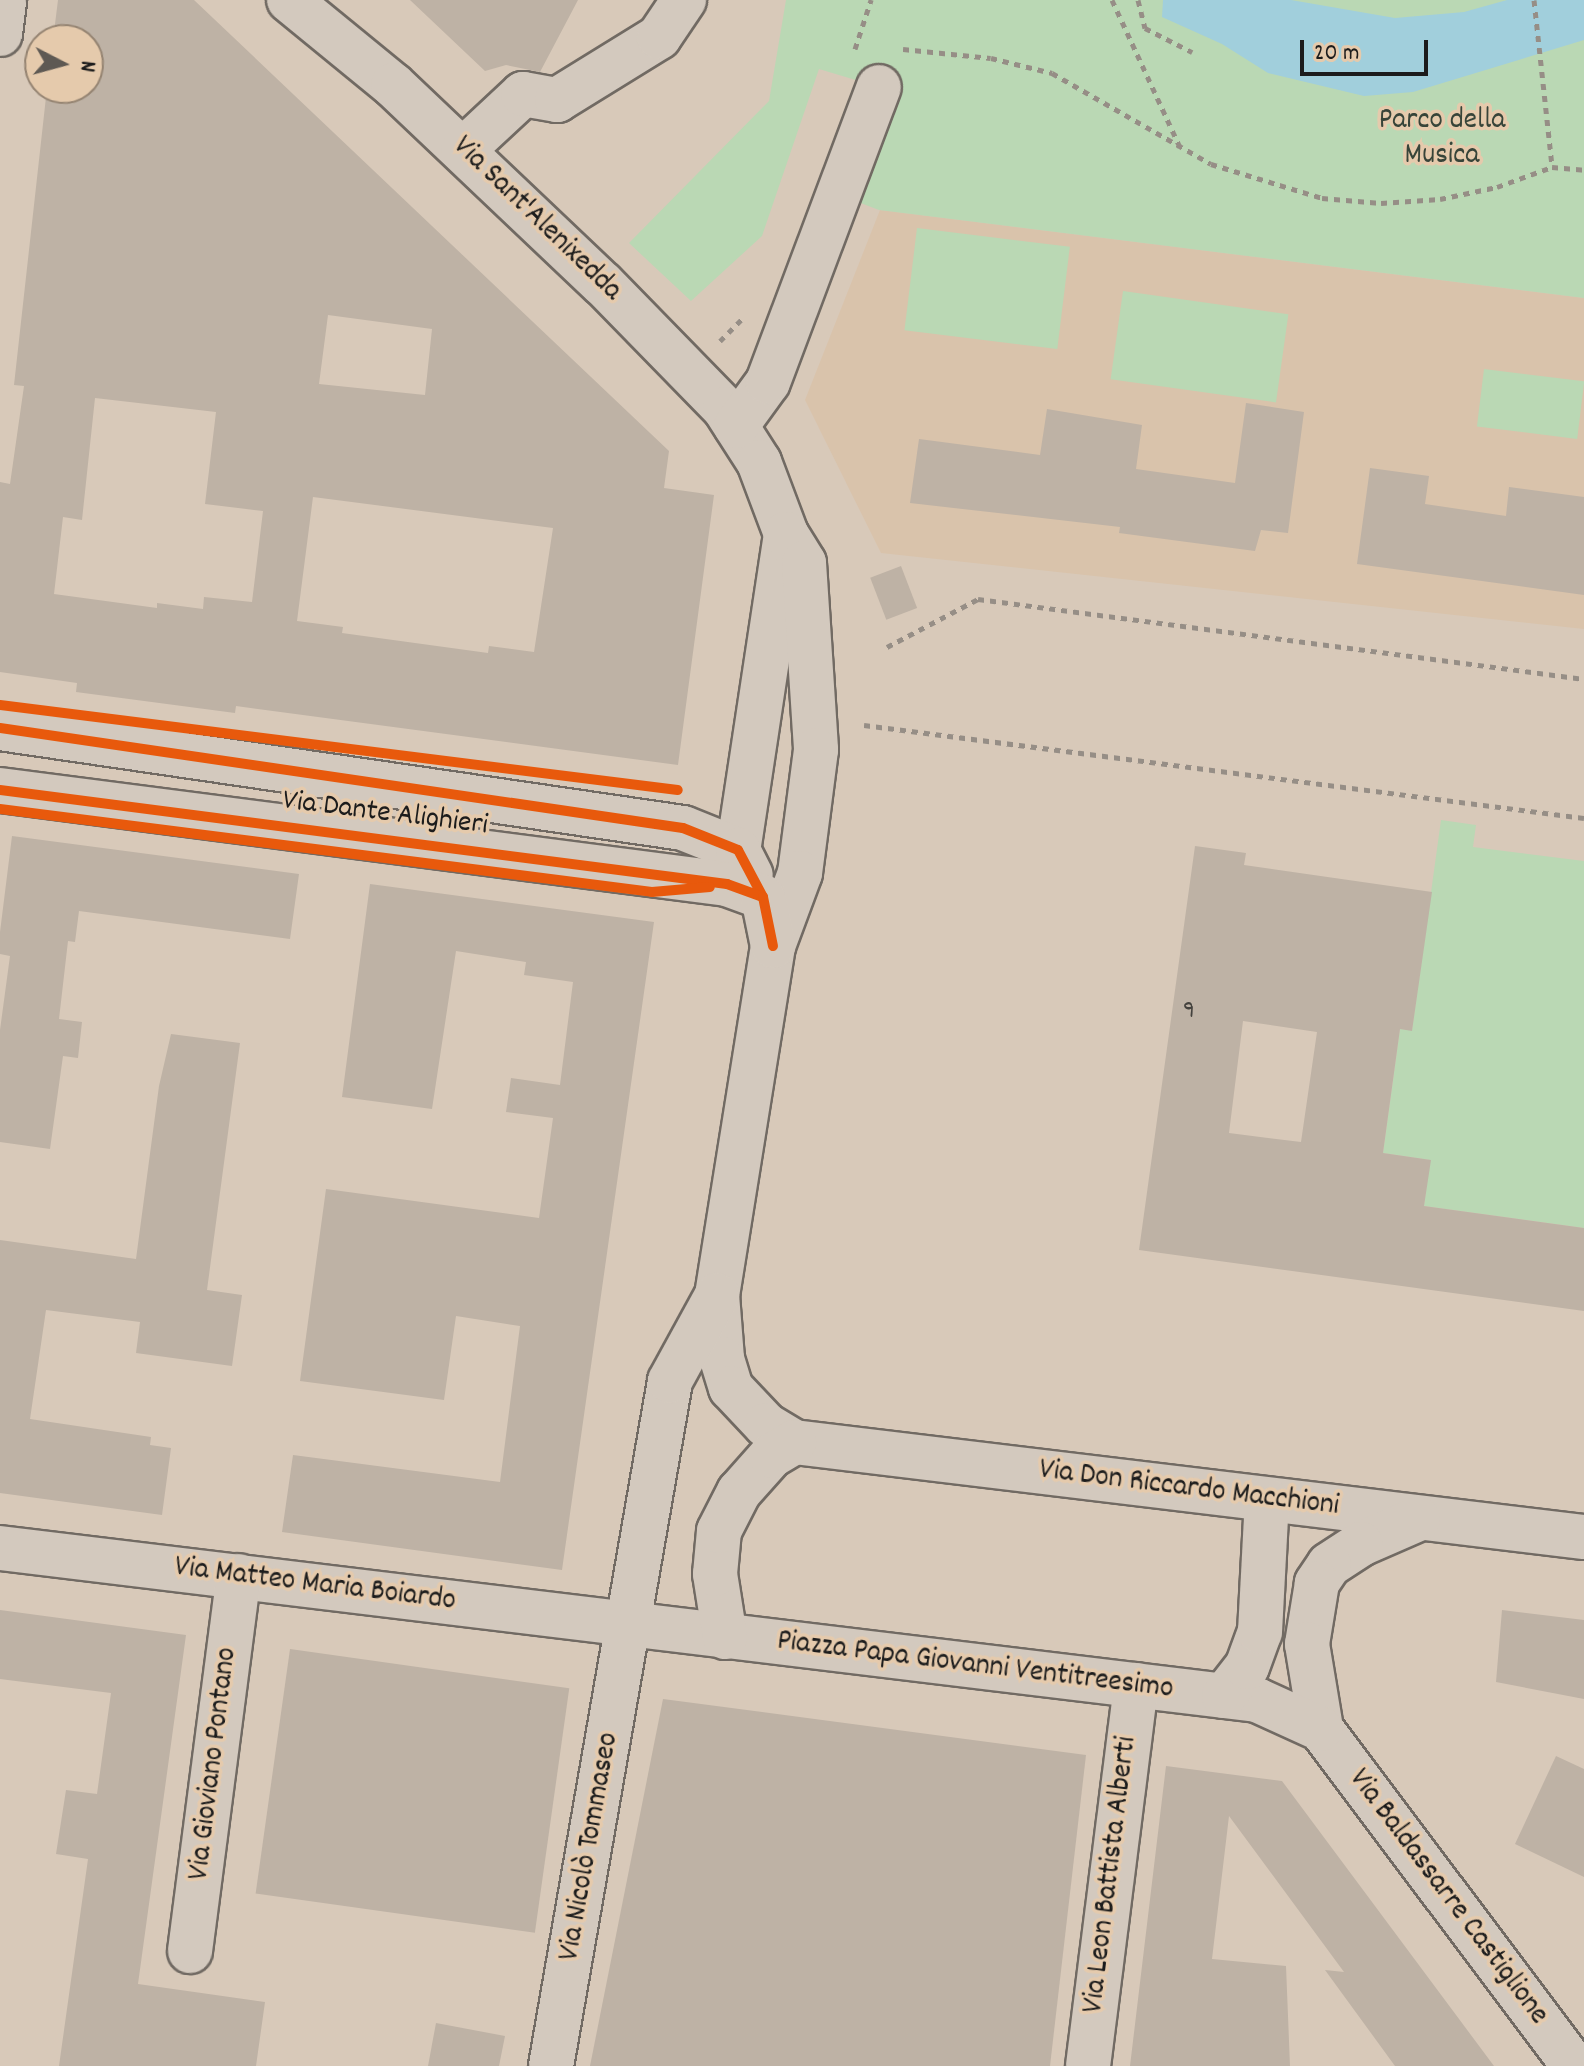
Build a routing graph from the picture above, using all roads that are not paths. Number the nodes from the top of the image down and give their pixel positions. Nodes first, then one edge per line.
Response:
1 (4, 0) edge
2 (289, 0) edge
3 (684, 0) edge
4 (0, 34) edge
5 (879, 60) road end
6 (463, 150) junction
7 (736, 426) junction
8 (786, 534) junction
9 (0, 728) edge
10 (0, 790) edge
11 (738, 850) junction
12 (763, 897) junction
13 (773, 946) junction
14 (717, 1295) junction
15 (794, 1442) junction
16 (1267, 1500) junction
17 (1420, 1518) junction
18 (1584, 1537) edge
19 (0, 1548) edge
20 (239, 1576) junction
21 (630, 1627) junction
22 (725, 1637) junction
23 (1136, 1685) junction
24 (1224, 1696) junction
25 (1321, 1729) junction
26 (190, 1951) dead end
27 (551, 2066) edge
28 (1088, 2066) edge
29 (1574, 2066) edge

1 - 4 street
2 - 6 street, Via Sant'Alenixedda
3 - 6 street
5 - 7 street
6 - 7 street, Via Sant'Alenixedda
7 - 8 street, Via Sant'Alenixedda
8 - 11 street
8 - 13 street, Via Sant'Alenixedda
9 - 11 street, Via Dante Alighieri
10 - 12 street, Via Dante Alighieri
11 - 12 street
12 - 13 street
13 - 14 street
14 - 15 street
14 - 21 street
15 - 16 street, Via Don Riccardo Macchioni
15 - 22 street
16 - 17 street, Via Don Riccardo Macchioni
16 - 24 street
17 - 18 street, Via Don Riccardo Macchioni
17 - 25 street
19 - 20 street, Via Matteo Maria Boiardo
20 - 21 street, Via Matteo Maria Boiardo
20 - 26 street, Via Gioviano Pontano
21 - 22 street, Piazza Papa Giovanni Ventitreesimo
21 - 27 street, Via Nicolò Tommaseo
22 - 23 street, Piazza Papa Giovanni Ventitreesimo
23 - 24 street, Piazza Papa Giovanni Ventitreesimo
23 - 28 street, Via Leon Battista Alberti
24 - 25 street, Piazza Papa Giovanni Ventitreesimo
25 - 29 street, Via Baldassarre Castiglione

